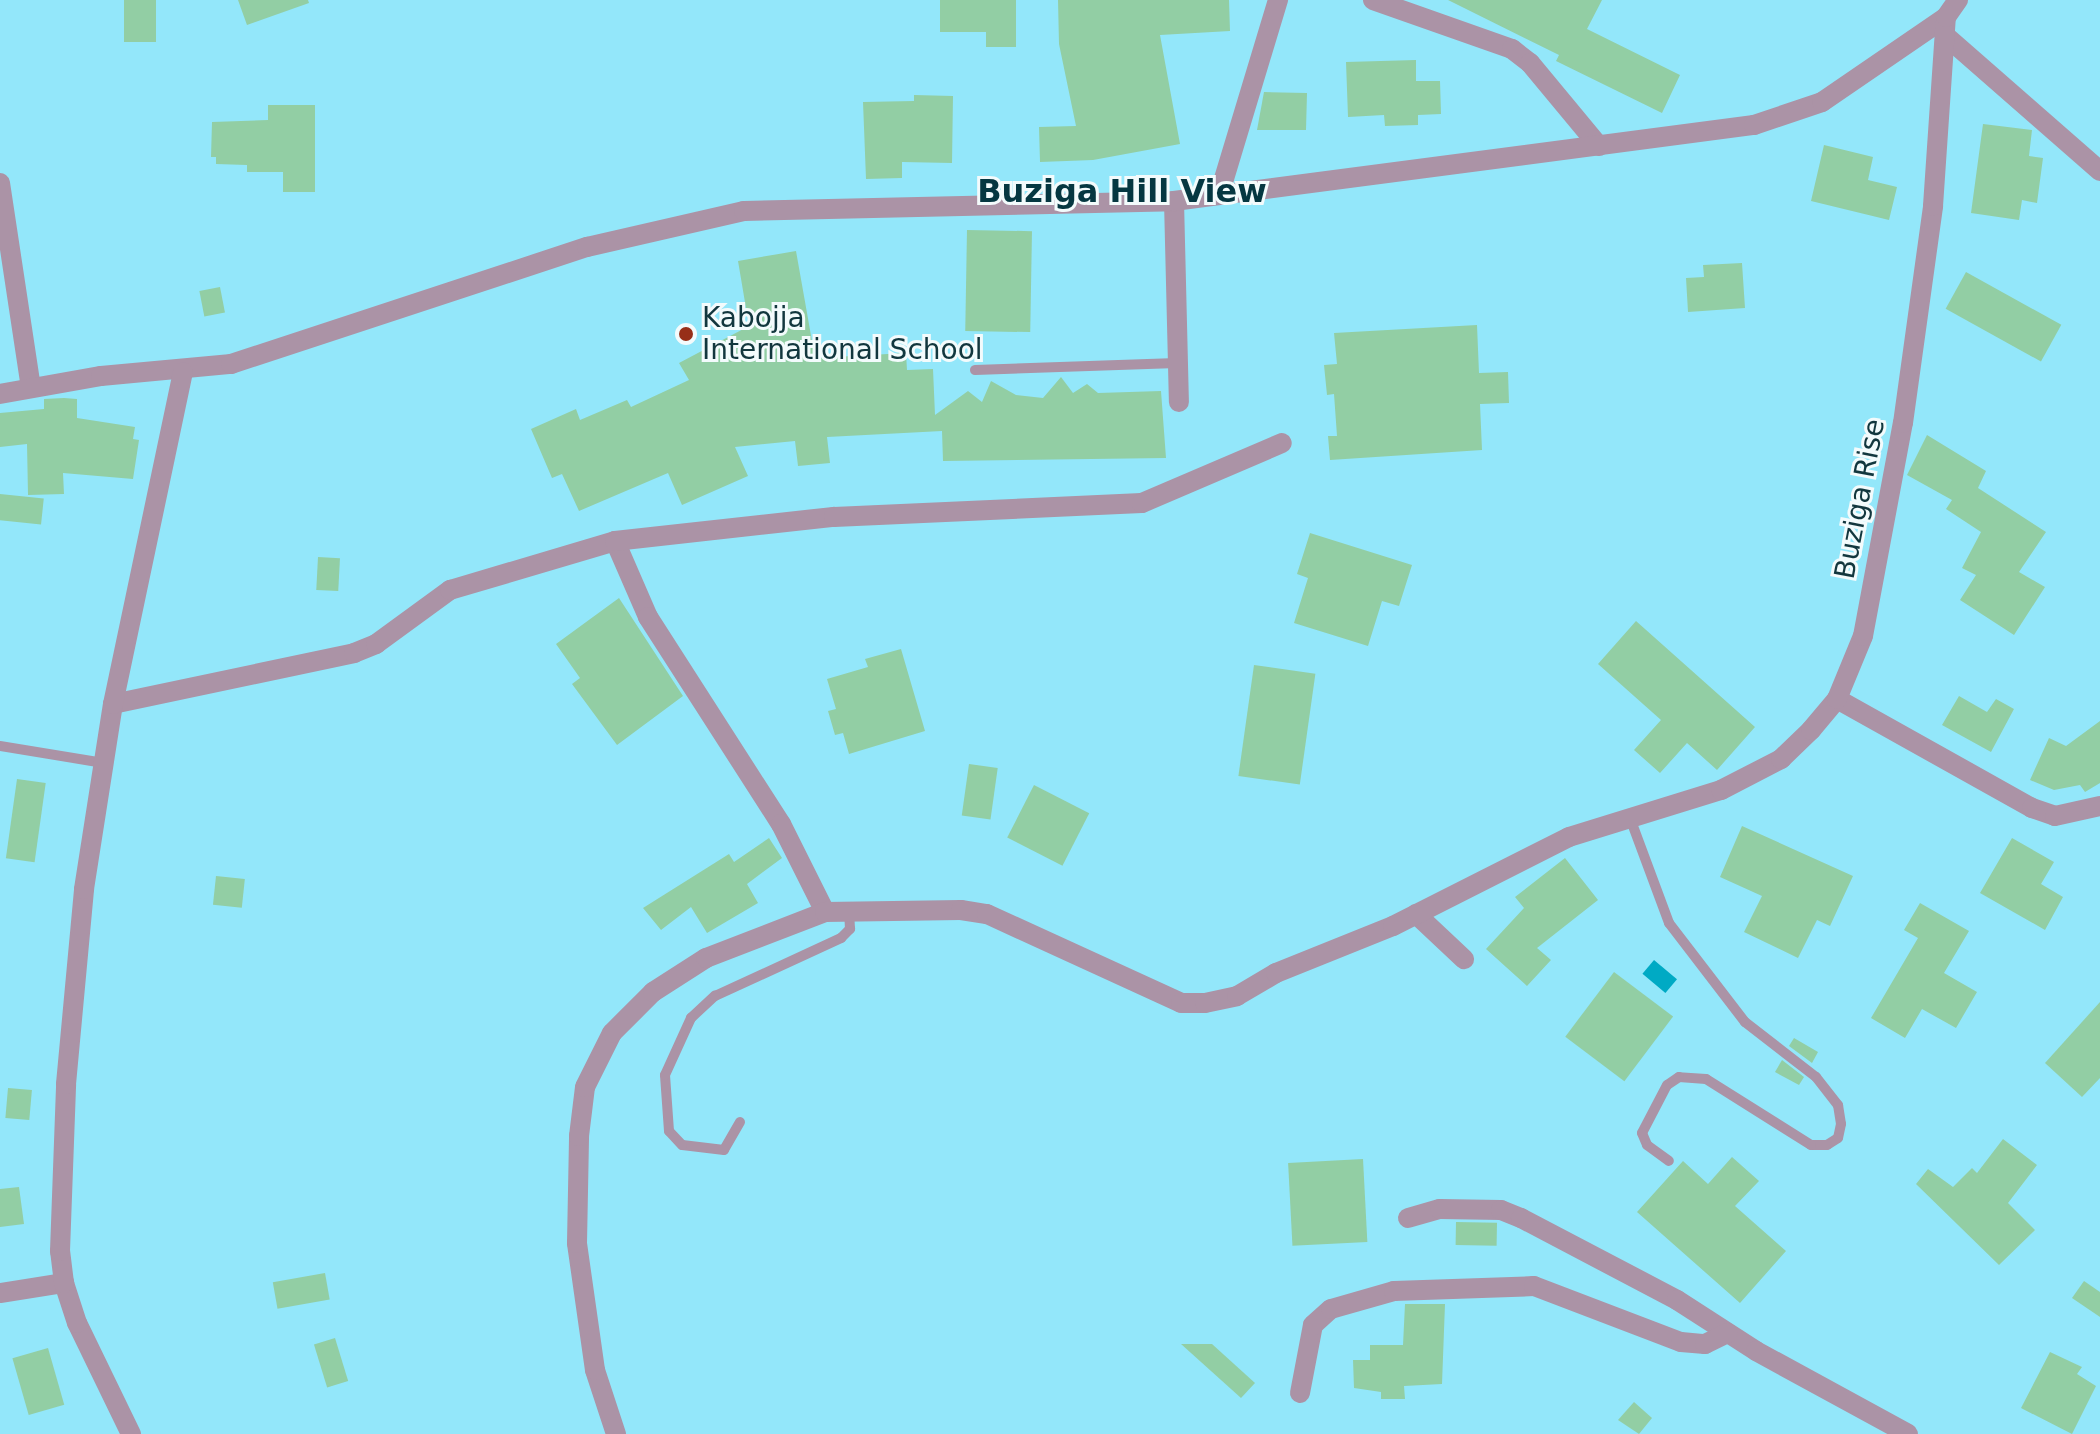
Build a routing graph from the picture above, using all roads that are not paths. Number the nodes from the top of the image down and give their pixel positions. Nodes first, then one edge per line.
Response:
1 (1278, 0) edge
2 (1373, 0) edge
3 (1952, 8) edge
4 (1948, 38) junction
5 (1599, 146) junction
6 (2100, 171) edge
7 (0, 183) edge
8 (1220, 192) junction
9 (1174, 201) junction
10 (1177, 363) junction
11 (975, 370) dead end
12 (183, 372) junction
13 (31, 387) junction
14 (0, 394) edge
15 (1179, 402) dead end
16 (1282, 443) dead end
17 (615, 541) junction
18 (1837, 699) junction
19 (113, 704) junction
20 (0, 746) edge
21 (104, 763) junction
22 (2100, 806) edge
23 (1630, 818) junction
24 (825, 912) junction
25 (849, 912) junction
26 (1416, 914) junction
27 (1464, 959) dead end
28 (740, 1122) dead end
29 (1669, 1161) dead end
30 (1408, 1218) dead end
31 (64, 1283) junction
32 (0, 1293) edge
33 (1728, 1333) junction
34 (1300, 1393) dead end
35 (131, 1434) edge
36 (616, 1434) edge
37 (1908, 1434) edge

1 - 8 street
2 - 5 street
3 - 4 street, Buziga Rise
3 - 5 street
4 - 6 street
4 - 18 street, Buziga Rise
5 - 8 street
7 - 13 street
8 - 9 street
9 - 10 street
9 - 12 street
10 - 11 lane
10 - 15 street
12 - 13 street
12 - 19 street
13 - 14 street
16 - 17 street
17 - 19 street
17 - 24 street
18 - 22 street
18 - 23 street, Buziga Rise
19 - 21 street
20 - 21 lane
21 - 31 street
23 - 26 street, Buziga Rise
23 - 29 lane
24 - 25 street, Buziga Rise
24 - 36 street
25 - 26 street, Buziga Rise
25 - 28 lane
26 - 27 street
30 - 33 street
31 - 32 street
31 - 35 street
33 - 34 street
33 - 37 street

